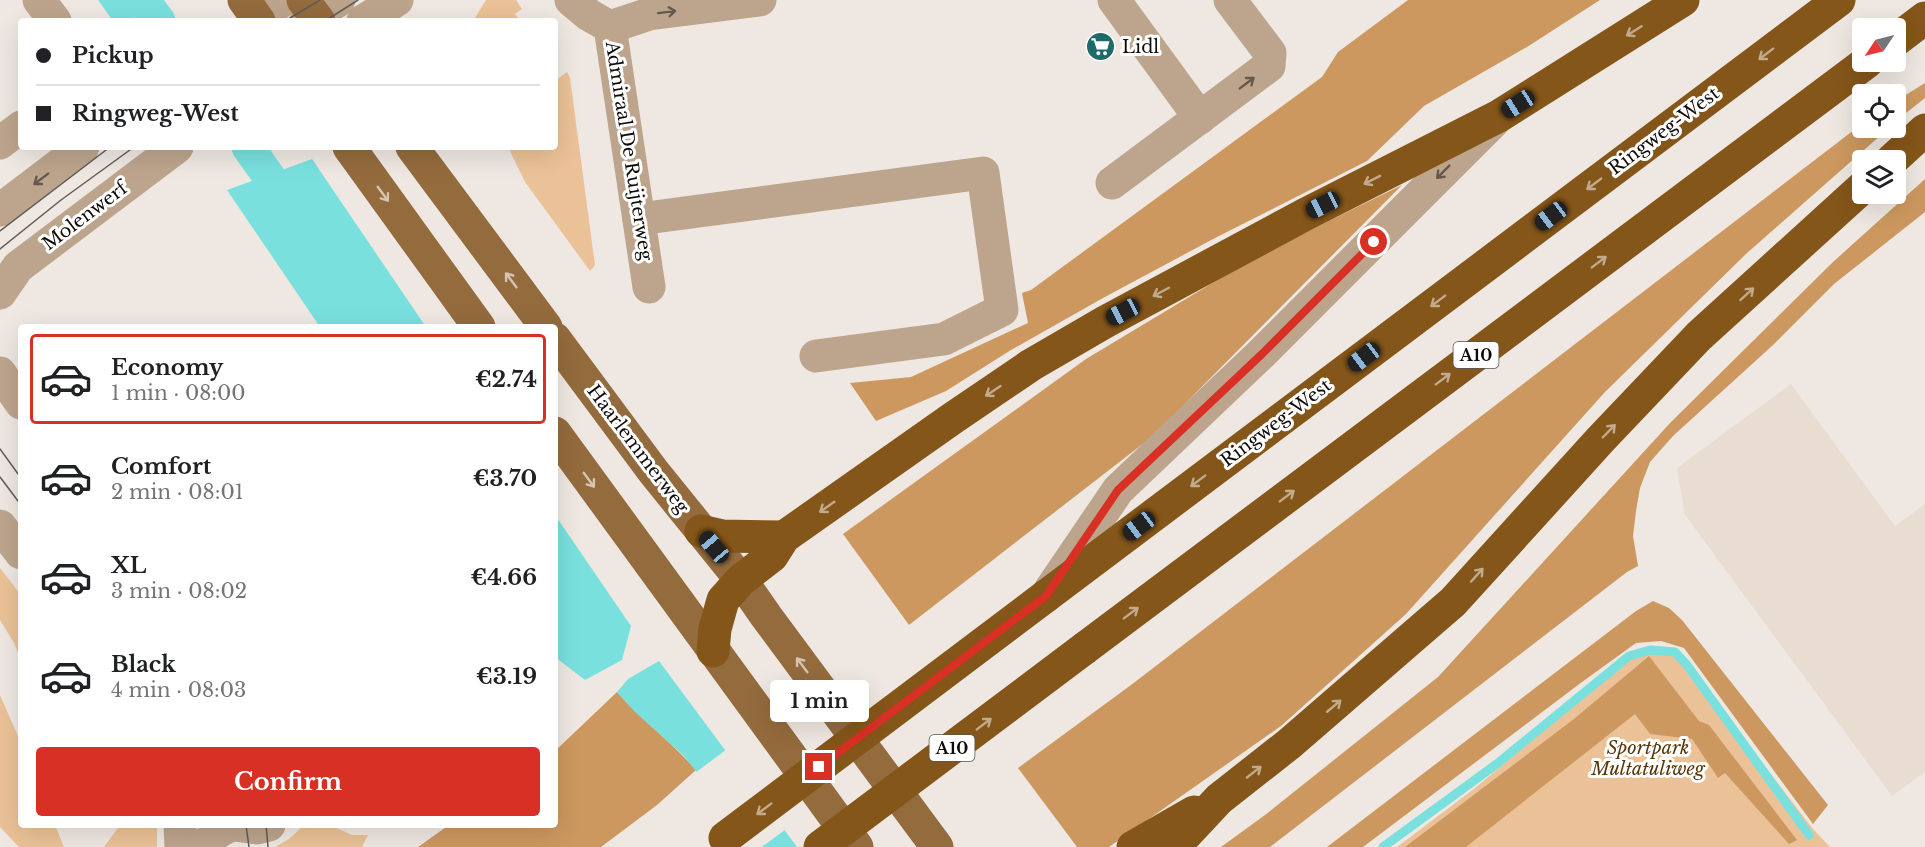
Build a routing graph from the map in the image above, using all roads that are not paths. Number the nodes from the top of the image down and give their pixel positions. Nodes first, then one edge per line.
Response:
1 (39, 0) edge
2 (284, 0) edge
3 (397, 0) edge
4 (571, 0) edge
5 (760, 0) edge
6 (1114, 0) edge
7 (1230, 0) edge
8 (1683, 0) edge
9 (1828, 6) edge
10 (254, 15) edge
11 (53, 18) edge
12 (368, 18) edge
13 (1925, 18) edge
14 (610, 27) junction
15 (1925, 32) edge
16 (1906, 33) edge
17 (1906, 38) edge
18 (1854, 72) edge
19 (1499, 116) junction
20 (1200, 118) junction
21 (18, 129) edge
22 (1925, 130) edge
23 (0, 143) edge
24 (79, 150) edge
25 (173, 150) edge
26 (351, 150) edge
27 (414, 150) edge
28 (1903, 150) edge
29 (1112, 183) dead end
30 (1852, 198) edge
31 (0, 210) edge
32 (639, 219) junction
33 (649, 287) dead end
34 (0, 293) edge
35 (477, 324) edge
36 (544, 324) edge
37 (558, 343) edge
38 (816, 356) dead end
39 (0, 373) edge
40 (18, 399) edge
41 (558, 437) edge
42 (0, 526) edge
43 (701, 531) junction
44 (784, 537) junction
45 (18, 550) edge
46 (741, 580) junction
47 (1046, 596) junction
48 (713, 651) junction
49 (1219, 799) junction
50 (180, 828) edge
51 (226, 828) edge
52 (719, 843) edge
53 (181, 847) edge
54 (202, 847) edge
55 (820, 847) edge
56 (856, 847) edge
57 (938, 847) edge
58 (1133, 847) edge
59 (1173, 847) edge

1 - 11 street
2 - 10 street
3 - 12 street
4 - 14 street, Admiraal De Ruijterweg
14 -> 5 street
6 - 20 street
20 -> 7 street
8 -> 19 highway
9 -> 47 highway, Ringweg-West
13 - 16 highway
14 - 32 street, Admiraal De Ruijterweg
15 - 17 highway
55 -> 18 highway, A10, bridge
19 -> 44 highway
19 -> 47 street
20 - 29 street
21 - 23 street
22 - 28 highway
24 -> 31 street
25 - 34 street, Molenwerf
26 -> 35 main road
36 -> 27 main road
49 -> 30 highway
32 - 33 street, Admiraal De Ruijterweg
32 - 38 street
37 - 43 main road, Haarlemmerweg
39 - 40 street
41 -> 48 main road
42 - 45 street
43 - 44 highway
43 - 46 main road, Haarlemmerweg
44 - 46 highway
46 - 48 highway
57 -> 46 main road, Haarlemmerweg
47 -> 52 highway, Ringweg-West, bridge
48 - 56 main road
49 - 58 highway
49 - 59 highway
50 - 53 street
51 - 54 street

